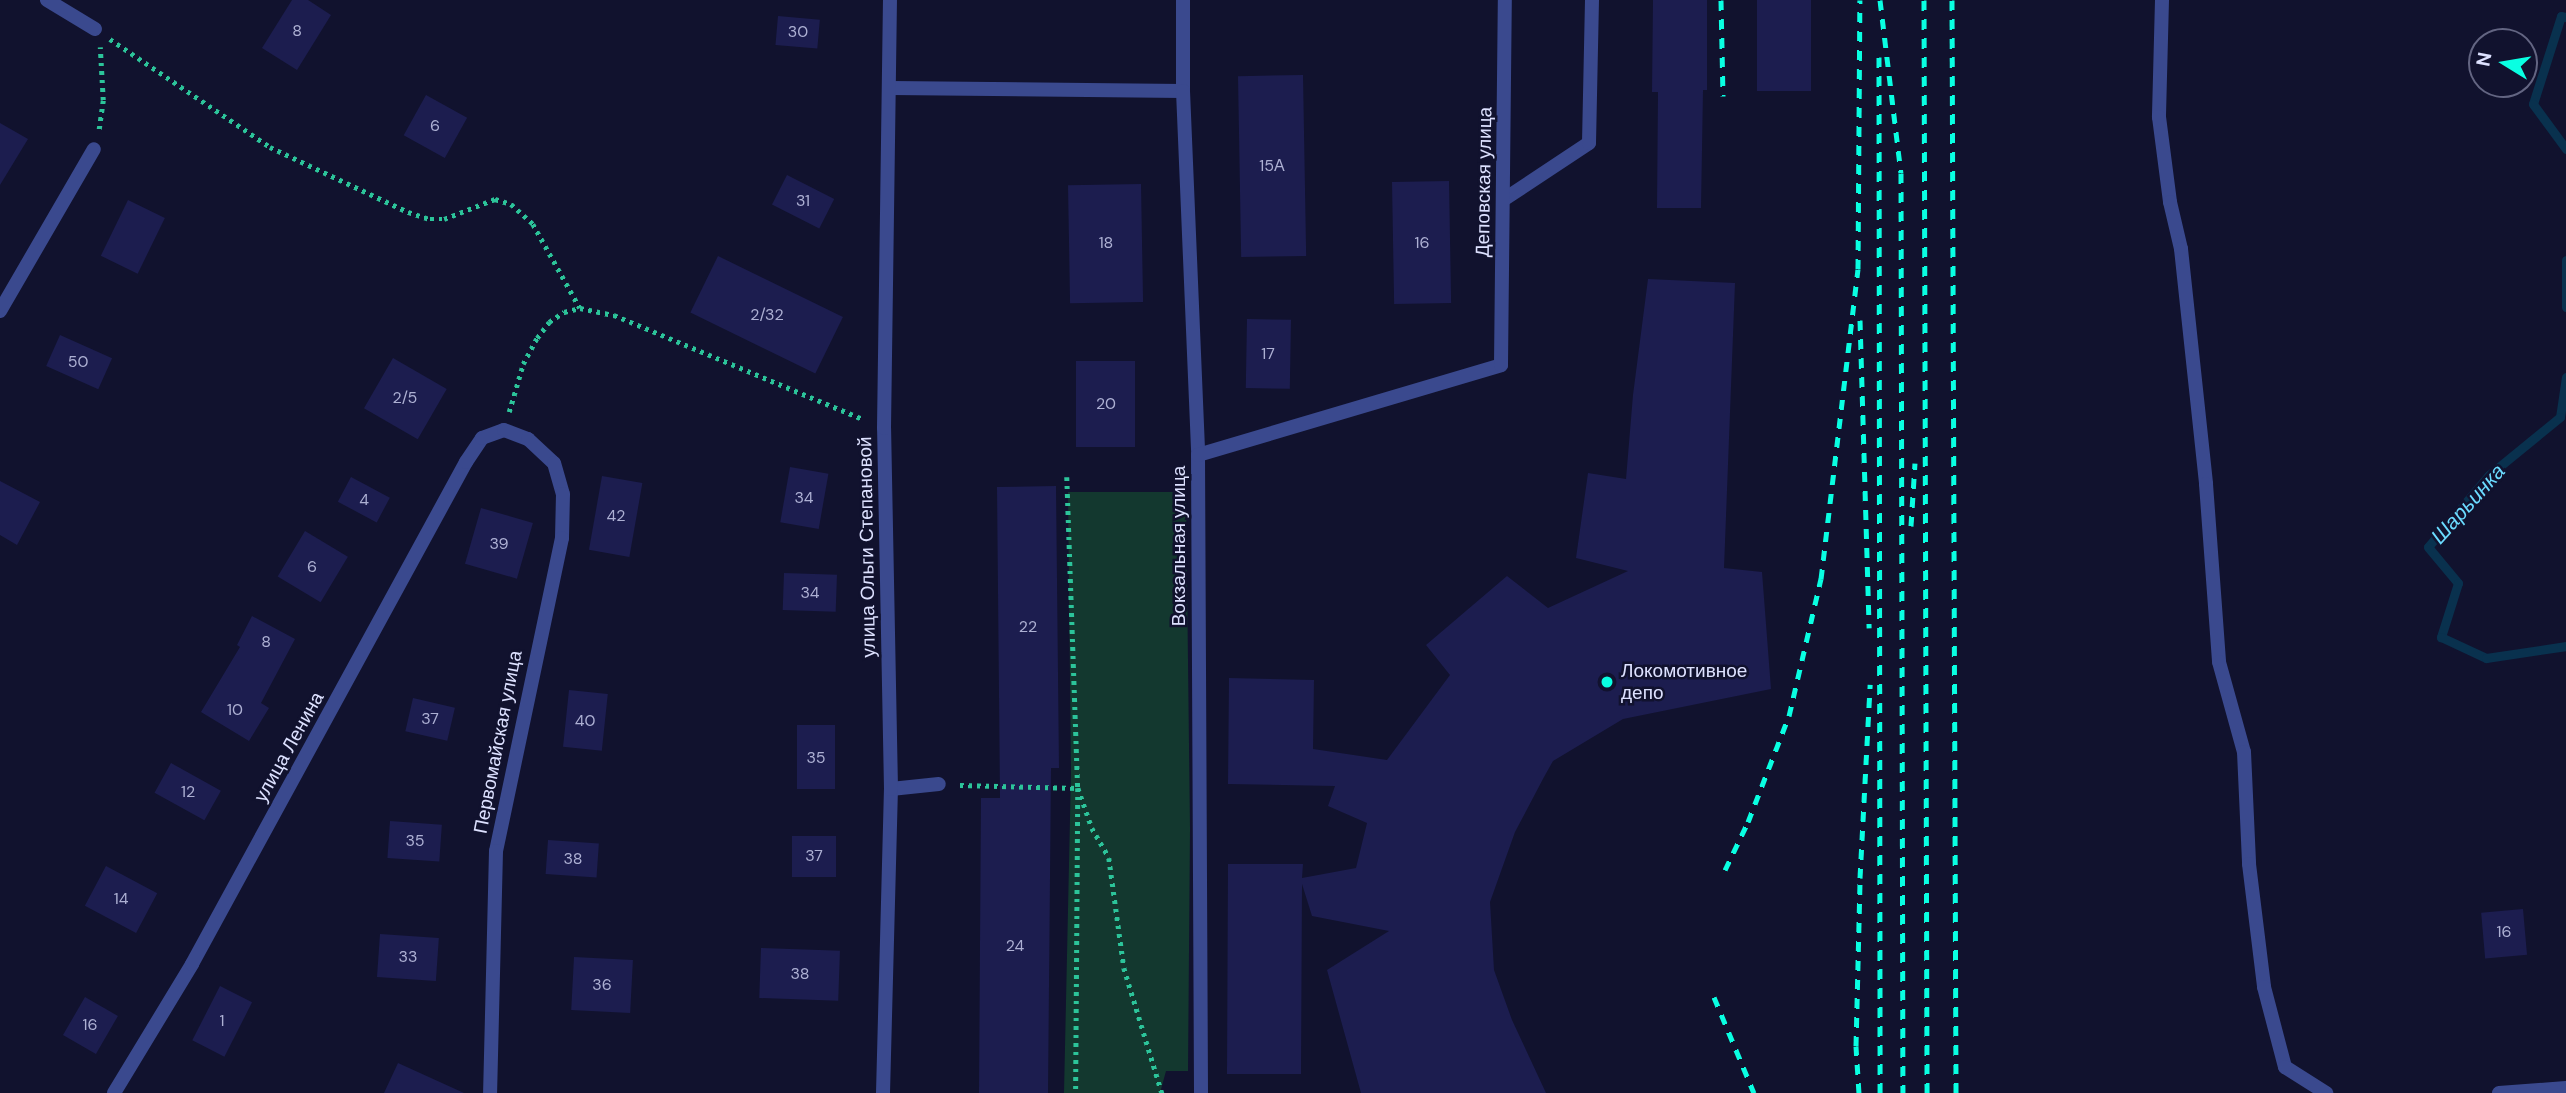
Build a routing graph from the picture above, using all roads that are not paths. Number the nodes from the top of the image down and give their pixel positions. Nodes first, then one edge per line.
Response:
1 (47, 0) edge
2 (890, 0) edge
3 (1183, 0) edge
4 (1504, 0) edge
5 (1592, 0) edge
6 (2162, 0) edge
7 (95, 29) road end
8 (891, 88) junction
9 (1183, 91) junction
10 (94, 149) road end
11 (1503, 200) junction
12 (0, 311) edge
13 (504, 430) joint
14 (1198, 455) junction
15 (939, 784) road end
16 (891, 789) junction
17 (2566, 1088) edge
18 (114, 1093) edge
19 (490, 1093) edge
20 (883, 1093) edge
21 (1202, 1093) edge
22 (2326, 1093) edge
23 (2499, 1093) edge

1 - 7 street
2 - 8 street, улица Ольги Степановой
3 - 9 street, Вокзальная улица
4 - 11 street, Деповская улица
5 - 11 street
6 - 22 street
8 - 9 street
8 - 16 street, улица Ольги Степановой
9 - 14 street, Вокзальная улица
10 - 12 street
11 - 14 street, Деповская улица
13 - 18 street, улица Ленина
13 - 19 street, Первомайская улица
14 - 21 street, Вокзальная улица
15 - 16 street
16 - 20 street, улица Ольги Степановой
17 - 23 street

